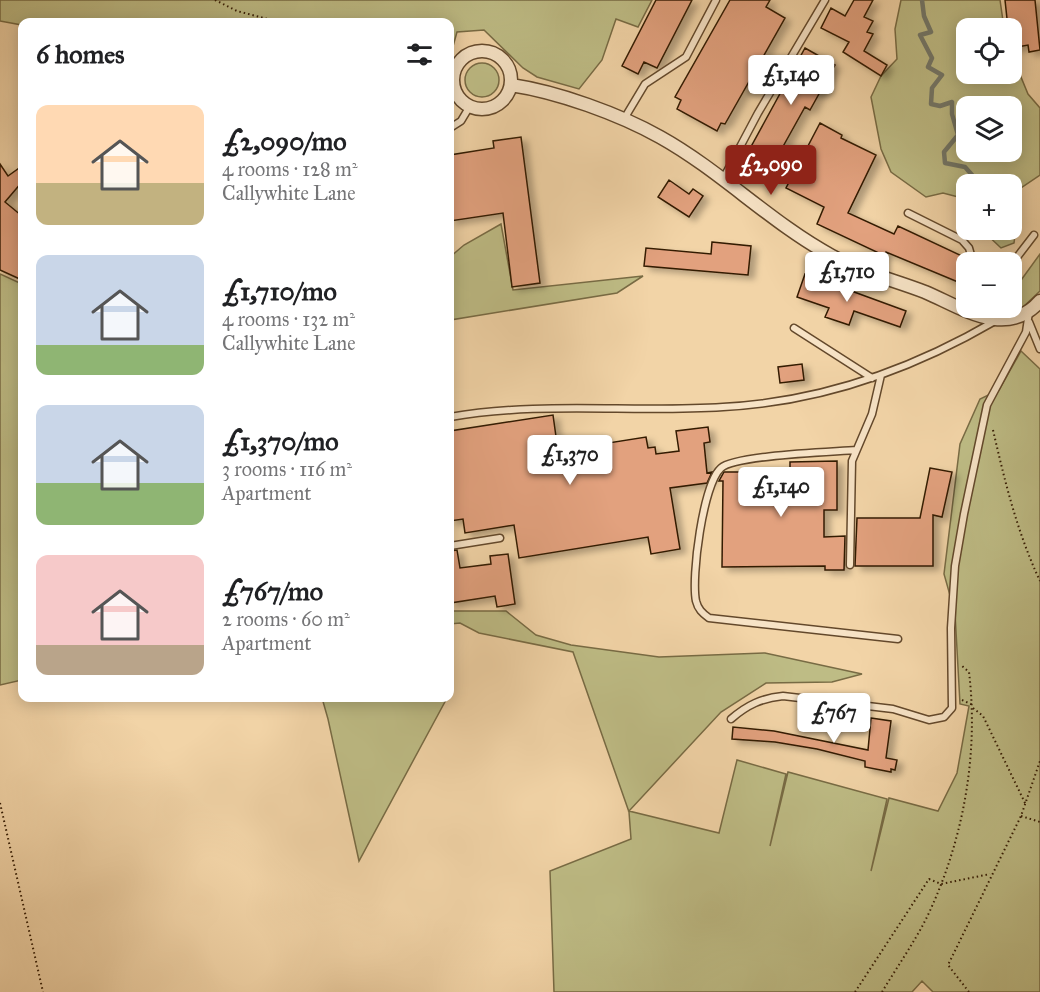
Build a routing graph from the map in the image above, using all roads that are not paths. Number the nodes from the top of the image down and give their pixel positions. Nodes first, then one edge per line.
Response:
1 (716, 0) edge
2 (825, 0) edge
3 (454, 72) edge
4 (454, 83) edge
5 (511, 85) junction
6 (470, 106) junction
7 (624, 119) junction
8 (454, 125) edge
9 (723, 179) junction
10 (908, 213) dead end
11 (1034, 235) dead end
12 (970, 252) edge
13 (1021, 252) edge
14 (1040, 301) edge
15 (956, 302) edge
16 (1029, 317) junction
17 (989, 318) edge
18 (995, 321) junction
19 (794, 328) dead end
20 (1040, 349) edge
21 (880, 375) junction
22 (872, 378) junction
23 (454, 417) edge
24 (856, 450) junction
25 (500, 538) dead end
26 (454, 545) edge
27 (850, 565) dead end
28 (898, 639) dead end
29 (731, 719) dead end

1 - 7 lane
2 - 9 lane
3 - 5 street
4 - 6 street
5 - 6 street
5 - 7 street
6 - 8 lane
7 - 9 street
9 - 15 street
10 - 12 lane
11 - 13 lane
14 - 16 street
16 - 18 street
16 - 20 lane
16 - 29 lane
17 - 18 street
18 - 21 lane
19 - 22 lane
21 - 22 lane
21 - 24 lane
22 - 23 lane
24 - 27 lane
24 - 28 lane
25 - 26 lane

